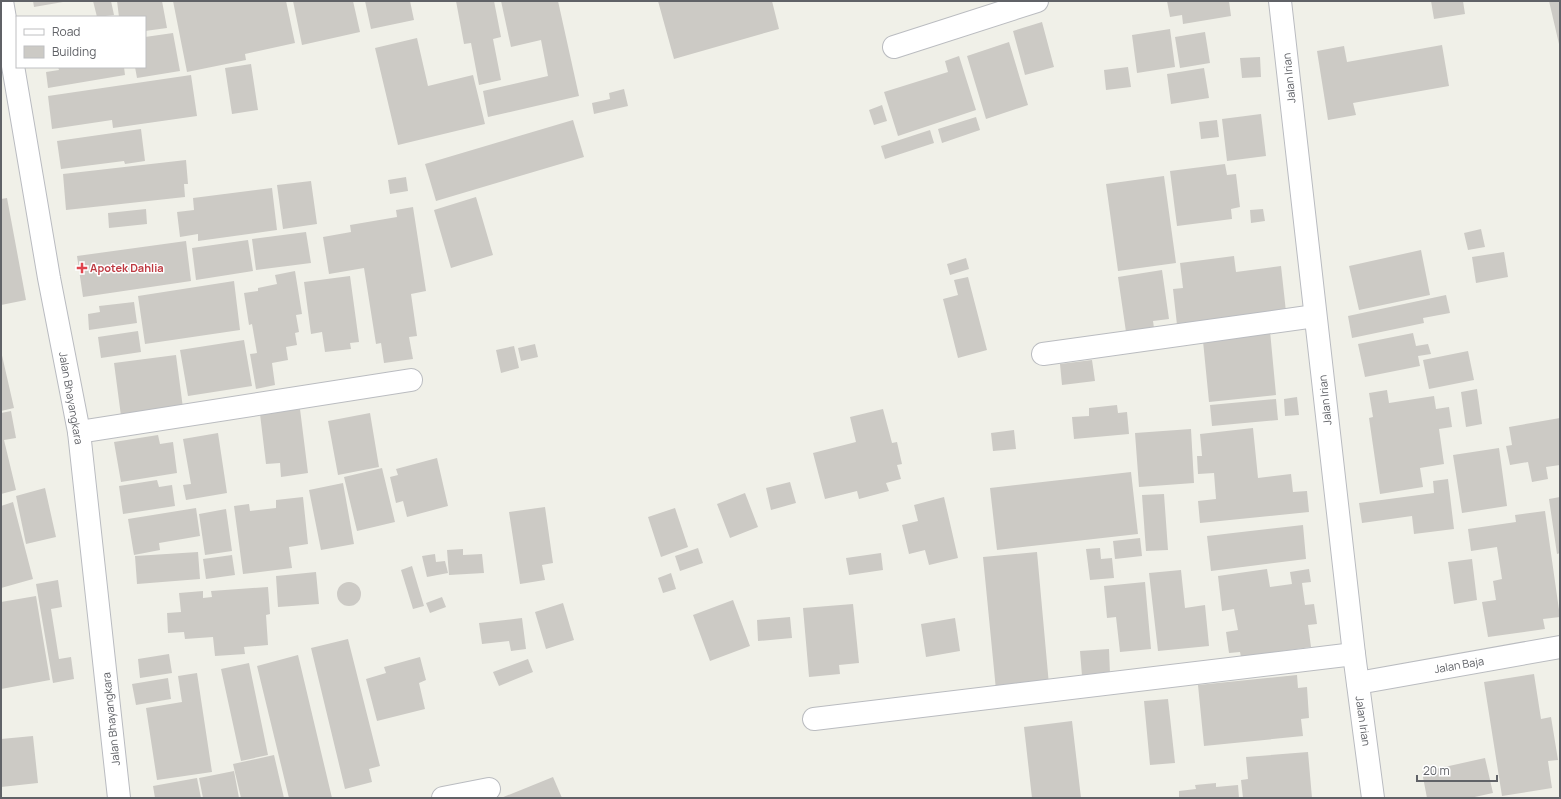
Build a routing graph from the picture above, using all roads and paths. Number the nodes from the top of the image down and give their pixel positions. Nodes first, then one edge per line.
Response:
1 (2, 1) edge
2 (1037, 1) edge
3 (1280, 1) edge
4 (894, 47) dead end
5 (1315, 316) junction
6 (1043, 354) dead end
7 (411, 380) dead end
8 (78, 432) junction
9 (1560, 647) edge
10 (1354, 654) junction
11 (1358, 683) junction
12 (814, 719) dead end
13 (488, 789) dead end
14 (119, 798) edge
15 (443, 798) edge
16 (1373, 798) edge

1 - 8 main road, Jalan Bhayangkara
2 - 4 main road
3 - 5 main road, Jalan Irian
5 - 6 main road
5 - 10 main road, Jalan Irian
7 - 8 main road
8 - 14 main road, Jalan Bhayangkara
9 - 11 main road, Jalan Baja
10 - 11 main road, Jalan Irian
10 - 12 main road
11 - 16 main road, Jalan Irian
13 - 15 main road

